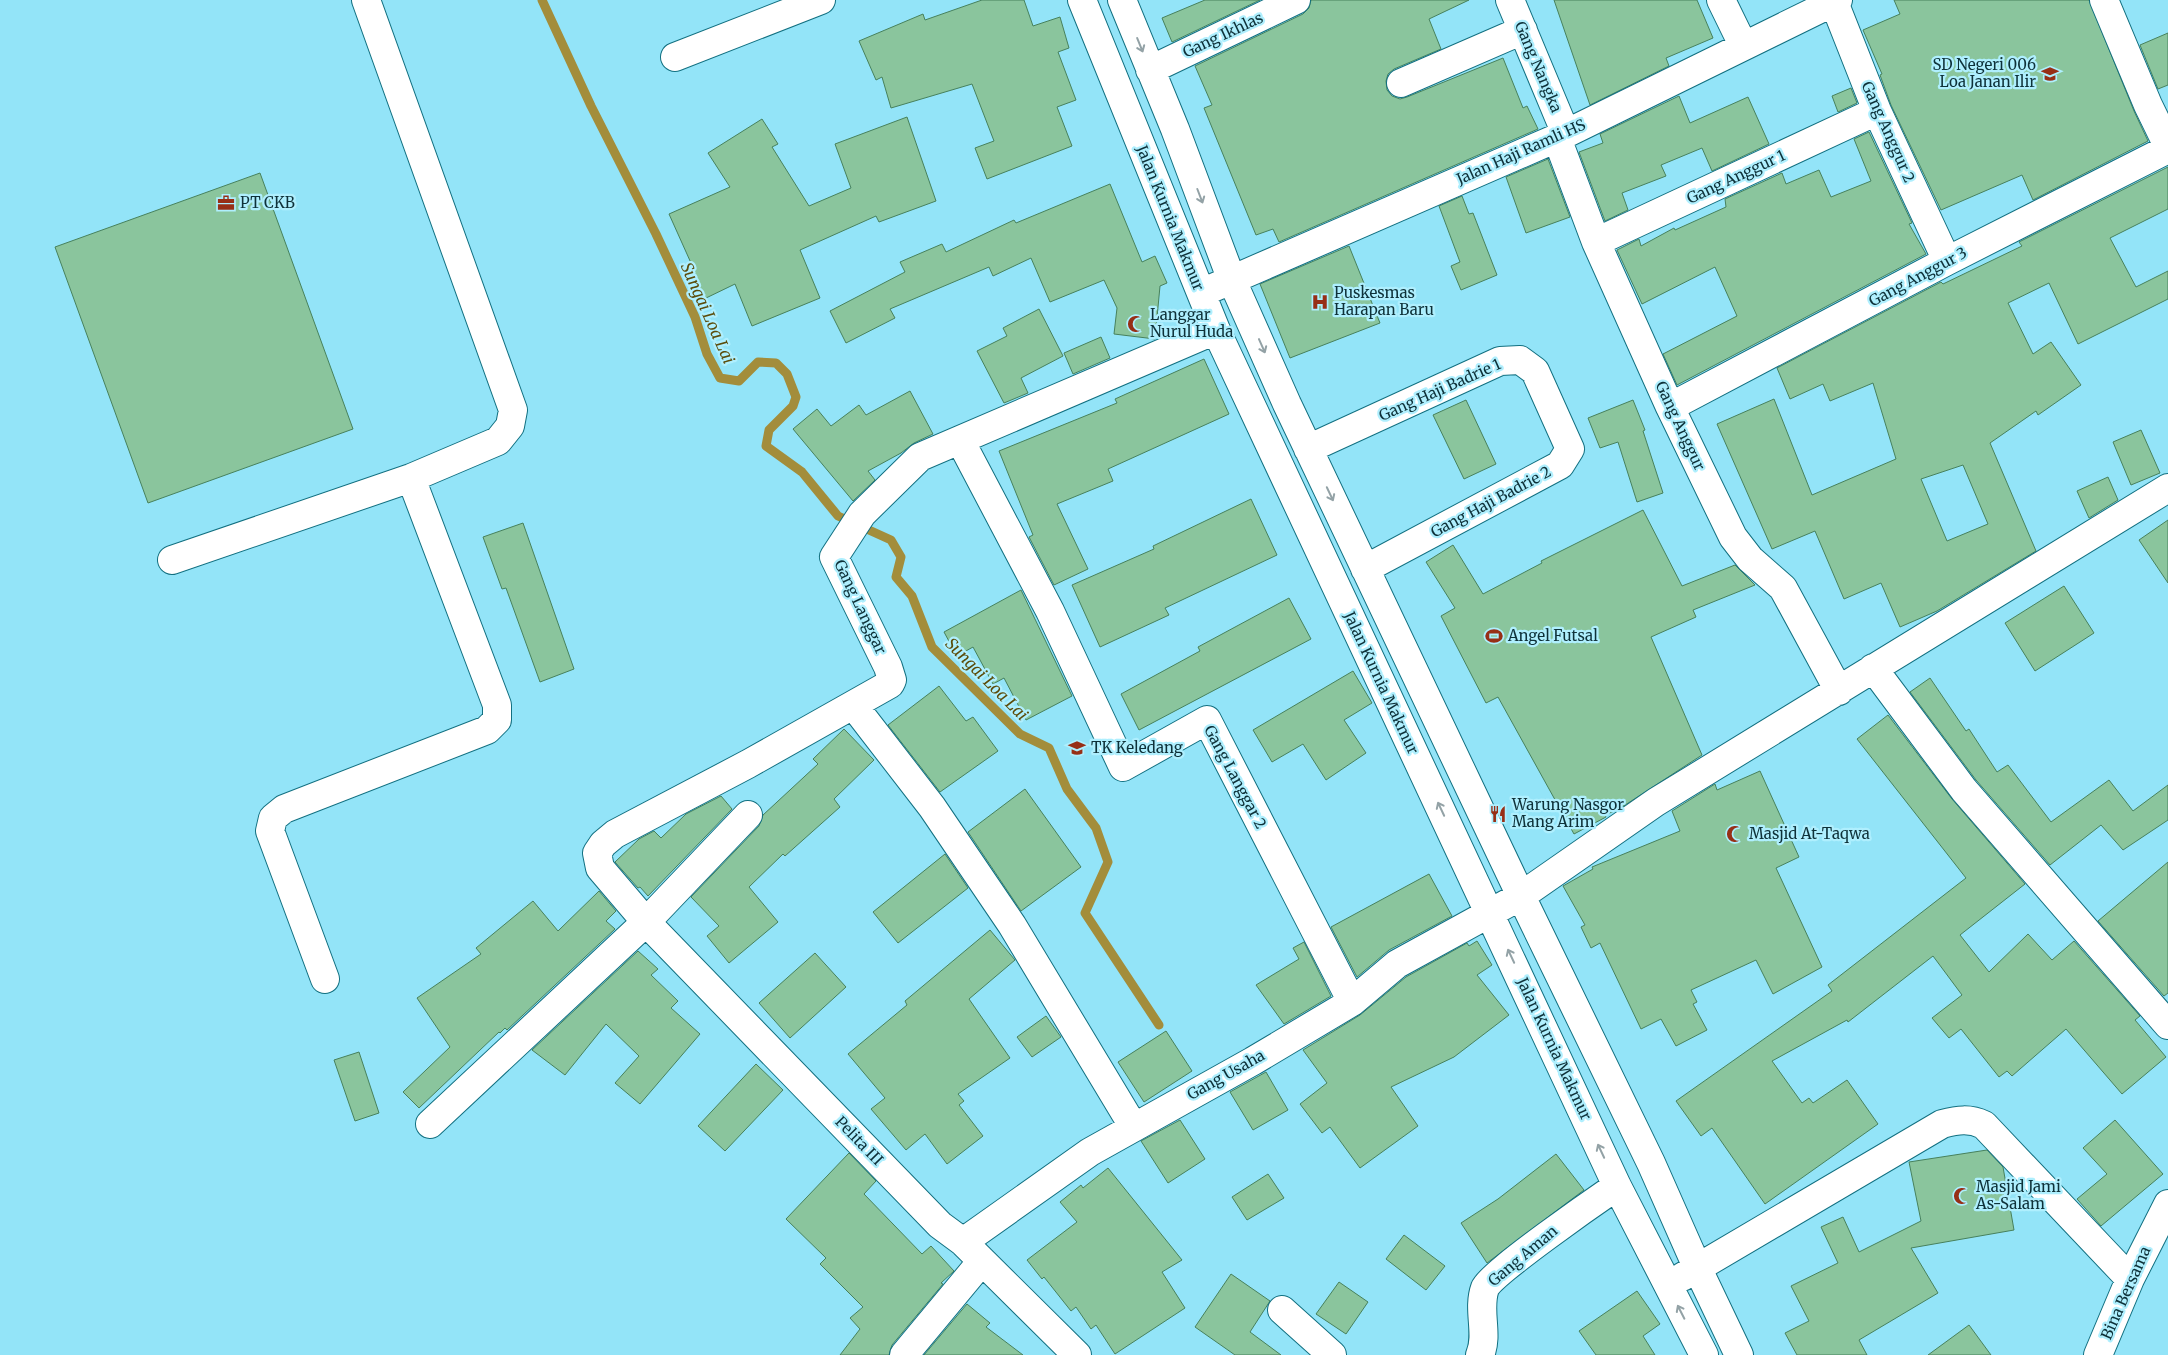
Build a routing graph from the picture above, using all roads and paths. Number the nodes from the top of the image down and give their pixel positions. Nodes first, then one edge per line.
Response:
1 (366, 0) edge
2 (821, 0) edge
3 (1082, 0) edge
4 (1122, 0) edge
5 (1296, 0) edge
6 (1510, 0) edge
7 (1721, 0) edge
8 (2104, 0) edge
9 (1836, 1) edge
10 (1523, 30) junction
11 (1743, 45) junction
12 (675, 57) dead end
13 (1150, 70) junction
14 (1401, 83) dead end
15 (1877, 111) junction
16 (1561, 136) junction
17 (2168, 147) edge
18 (1596, 242) junction
19 (1947, 261) junction
20 (1232, 278) junction
21 (1200, 294) junction
22 (1216, 330) junction
23 (1670, 407) junction
24 (1552, 408) joint
25 (960, 440) junction
26 (1308, 449) junction
27 (411, 478) junction
28 (2168, 488) edge
29 (172, 560) dead end
30 (1365, 570) junction
31 (1873, 668) junction
32 (1839, 691) junction
33 (854, 706) junction
34 (748, 815) dead end
35 (1520, 896) junction
36 (1491, 913) junction
37 (646, 922) junction
38 (325, 979) dead end
39 (1352, 1002) junction
40 (2168, 1025) edge
41 (430, 1124) dead end
42 (1133, 1126) junction
43 (1617, 1186) junction
44 (2168, 1204) edge
45 (963, 1242) junction
46 (982, 1261) junction
47 (1697, 1267) junction
48 (2130, 1279) junction
49 (1668, 1286) junction
50 (1282, 1310) dead end
51 (904, 1355) edge
52 (1077, 1355) edge
53 (1332, 1355) edge
54 (1480, 1355) edge
55 (1704, 1355) edge
56 (1739, 1355) edge
57 (2098, 1355) edge

1 - 27 street
2 - 12 street
3 - 21 street, Jalan Kurnia Makmur
4 -> 13 street
5 - 13 street, Gang Ikhlas
6 - 10 street, Gang Nangka
7 - 11 street
8 - 17 street
9 - 11 street, Jalan Haji Ramli HS
9 - 15 street, Gang Anggur 2
10 - 14 street
10 - 16 street, Gang Nangka
11 - 16 street, Jalan Haji Ramli HS
13 -> 20 street
15 - 18 street, Gang Anggur 1
15 - 19 street, Gang Anggur 2
16 - 18 street, Gang Anggur
16 - 20 street, Jalan Haji Ramli HS
17 - 19 street, Gang Anggur 3
18 - 23 street, Gang Anggur
19 - 23 street, Gang Anggur 3
20 - 21 street, Jalan Haji Ramli HS
20 -> 26 street
21 - 22 street, Jalan Kurnia Makmur
22 - 25 street, Gang Langgar
36 -> 22 street, Jalan Kurnia Makmur
23 - 32 street, Gang Anggur
24 - 26 street, Gang Haji Badrie 1
24 - 30 street, Gang Haji Badrie 2
25 - 33 street, Gang Langgar
25 - 39 street, Gang Langgar 2
26 -> 30 street
27 - 29 street
27 - 38 street
28 - 31 street, Gang Usaha
30 - 35 street
31 - 32 street, Gang Usaha
31 - 40 street
32 - 35 street, Gang Usaha
33 - 37 street, Gang Langgar
33 - 42 street
34 - 37 street
35 - 36 street, Gang Usaha
35 - 47 street
36 - 39 street, Gang Usaha
43 -> 36 street, Jalan Kurnia Makmur
37 - 41 street
37 - 45 street, Pelita III
39 - 42 street, Gang Usaha
42 - 45 street, Gang Usaha
43 - 49 street, Jalan Kurnia Makmur
43 - 54 street, Gang Aman
44 - 48 street, Bina Bersama
45 - 46 street, Pelita III
46 - 51 street
46 - 52 street, Pelita III
47 - 48 street
47 - 49 street
47 - 56 street
48 - 57 street, Bina Bersama
55 -> 49 street, Jalan Kurnia Makmur
50 - 53 street

